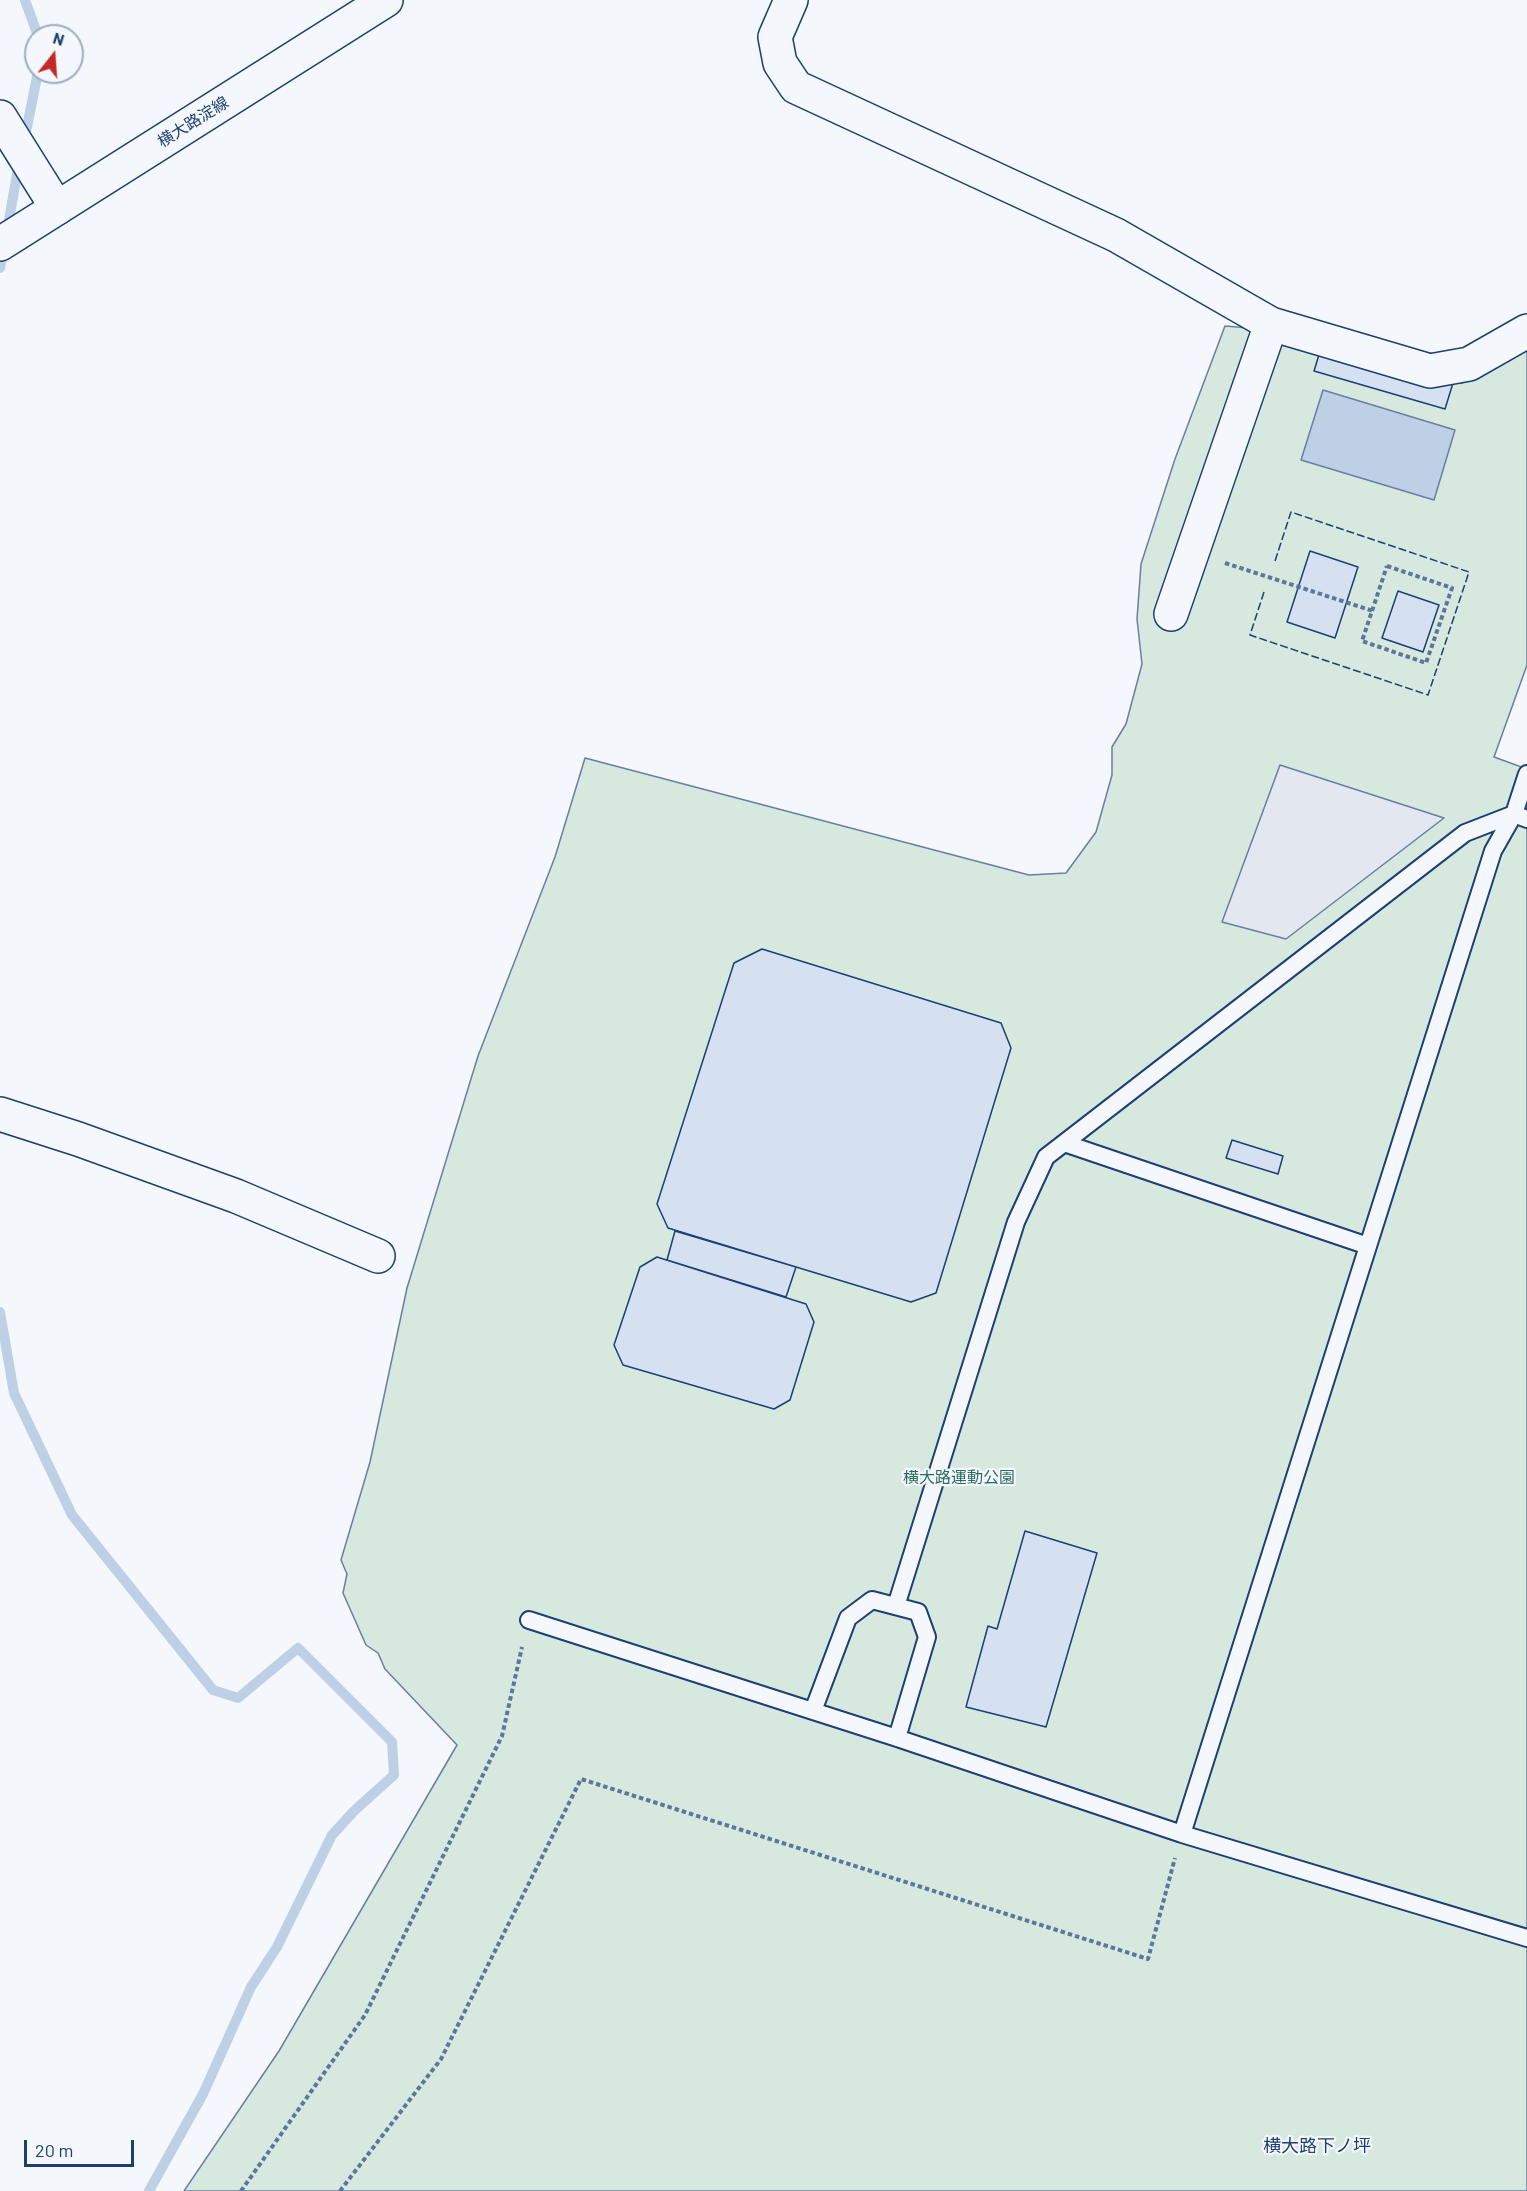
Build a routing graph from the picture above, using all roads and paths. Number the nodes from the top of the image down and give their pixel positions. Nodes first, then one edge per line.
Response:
1 (386, 0) edge
2 (791, 0) edge
3 (0, 117) edge
4 (57, 208) junction
5 (0, 244) edge
6 (1271, 324) junction
7 (1527, 331) edge
8 (1192, 552) junction
9 (1372, 611) junction
10 (1171, 614) dead end
11 (1527, 774) edge
12 (1520, 817) edge
13 (0, 1114) edge
14 (1064, 1143) junction
15 (1368, 1246) junction
16 (378, 1256) dead end
17 (896, 1606) junction
18 (529, 1620) joint
19 (813, 1711) junction
20 (897, 1738) junction
21 (1182, 1834) junction
22 (1527, 1938) edge
23 (241, 2191) edge
24 (340, 2191) edge

1 - 4 street, 横大路淀線
2 - 6 street
3 - 4 street
4 - 5 street, 横大路淀線
6 - 7 street
6 - 8 street
8 - 9 path
8 - 10 street
9 - 9 path
11 - 12 lane
12 - 14 lane
12 - 15 lane
13 - 16 street
14 - 15 lane
14 - 17 lane
15 - 21 lane
17 - 19 lane
17 - 20 lane
18 - 19 lane
18 - 23 path
19 - 20 lane
20 - 21 lane
21 - 22 lane
21 - 24 path

